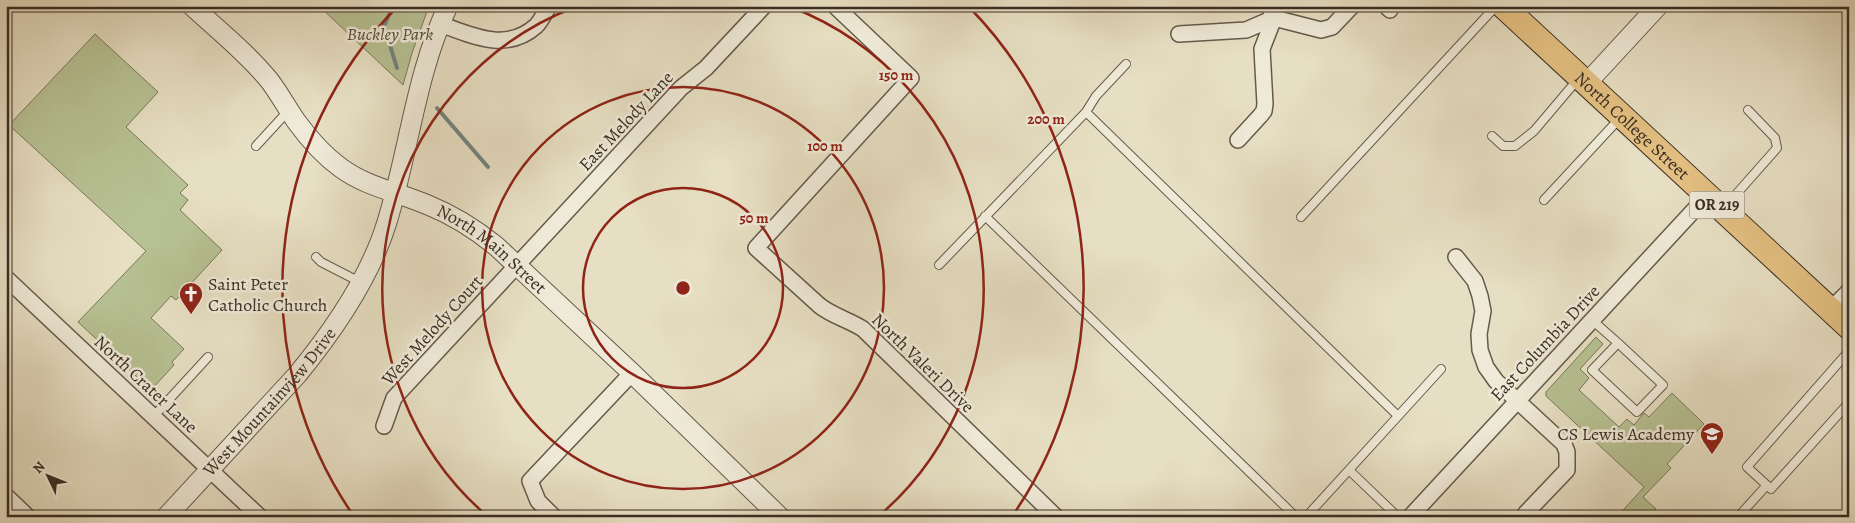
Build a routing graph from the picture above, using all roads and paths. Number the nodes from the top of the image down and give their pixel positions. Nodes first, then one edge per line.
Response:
1 (192, 6) edge
2 (448, 6) edge
3 (549, 6) edge
4 (764, 6) edge
5 (835, 6) edge
6 (1352, 6) edge
7 (1496, 6) edge
8 (1504, 6) edge
9 (1658, 6) edge
10 (1272, 12) edge
11 (440, 24) junction
12 (1179, 34) dead end
13 (1126, 64) dead end
14 (1582, 80) junction
15 (289, 110) junction
16 (1748, 110) dead end
17 (1086, 112) junction
18 (1621, 116) junction
19 (1492, 136) dead end
20 (1238, 140) dead end
21 (256, 146) dead end
22 (395, 194) junction
23 (1544, 200) dead end
24 (1714, 203) junction
25 (985, 216) junction
26 (1301, 217) dead end
27 (316, 257) dead end
28 (1456, 257) dead end
29 (518, 265) junction
30 (939, 265) dead end
31 (6, 278) edge
32 (360, 282) junction
33 (1849, 291) edge
34 (1830, 310) junction
35 (1592, 320) junction
36 (1849, 327) edge
37 (1618, 343) junction
38 (1849, 351) edge
39 (208, 357) dead end
40 (1441, 369) dead end
41 (632, 373) junction
42 (1518, 401) junction
43 (1849, 405) edge
44 (1398, 416) junction
45 (153, 417) junction
46 (384, 426) dead end
47 (209, 469) junction
48 (1349, 470) junction
49 (1767, 485) junction
50 (6, 496) edge
51 (26, 516) edge
52 (166, 517) edge
53 (260, 517) edge
54 (554, 517) edge
55 (780, 517) edge
56 (1056, 517) edge
57 (1296, 517) edge
58 (1306, 517) edge
59 (1398, 517) edge
60 (1410, 517) edge
61 (1525, 517) edge
62 (1738, 517) edge

1 - 15 street, North Main Street
2 - 11 street, West Mountainview Drive
3 - 11 street
4 - 29 street, East Melody Lane
5 - 56 street, North Valeri Drive
6 - 10 street
7 - 26 lane
8 - 14 main road, North College Street / OR 219
9 - 14 street
10 - 12 street
10 - 20 street
11 - 22 street, West Mountainview Drive
13 - 17 lane
14 - 18 main road, North College Street / OR 219
14 - 19 lane
15 - 21 lane
15 - 22 street, North Main Street
16 - 24 lane
17 - 25 lane
17 - 44 lane
18 - 23 lane
18 - 24 main road, North College Street / OR 219
22 - 29 street, North Main Street
22 - 32 street, West Mountainview Drive
24 - 34 main road, North College Street / OR 219
24 - 35 street, East Columbia Drive
25 - 30 lane
25 - 57 lane
27 - 32 lane
28 - 42 street
29 - 41 street, North Main Street
29 - 46 street, West Melody Court
31 - 45 street, North Crater Lane
32 - 47 street, West Mountainview Drive
33 - 34 street
34 - 36 main road, North College Street / OR 219
35 - 37 lane
35 - 42 street, East Columbia Drive
37 - 37 lane
38 - 49 lane
39 - 45 lane
40 - 44 lane
41 - 54 street
41 - 55 street, North Main Street
42 - 60 street, East Columbia Drive
42 - 61 street
43 - 49 lane
44 - 48 lane
45 - 47 street, North Crater Lane
47 - 52 street, West Mountainview Drive
47 - 53 street, North Crater Lane
48 - 58 lane
48 - 59 lane
49 - 62 lane
50 - 51 street

